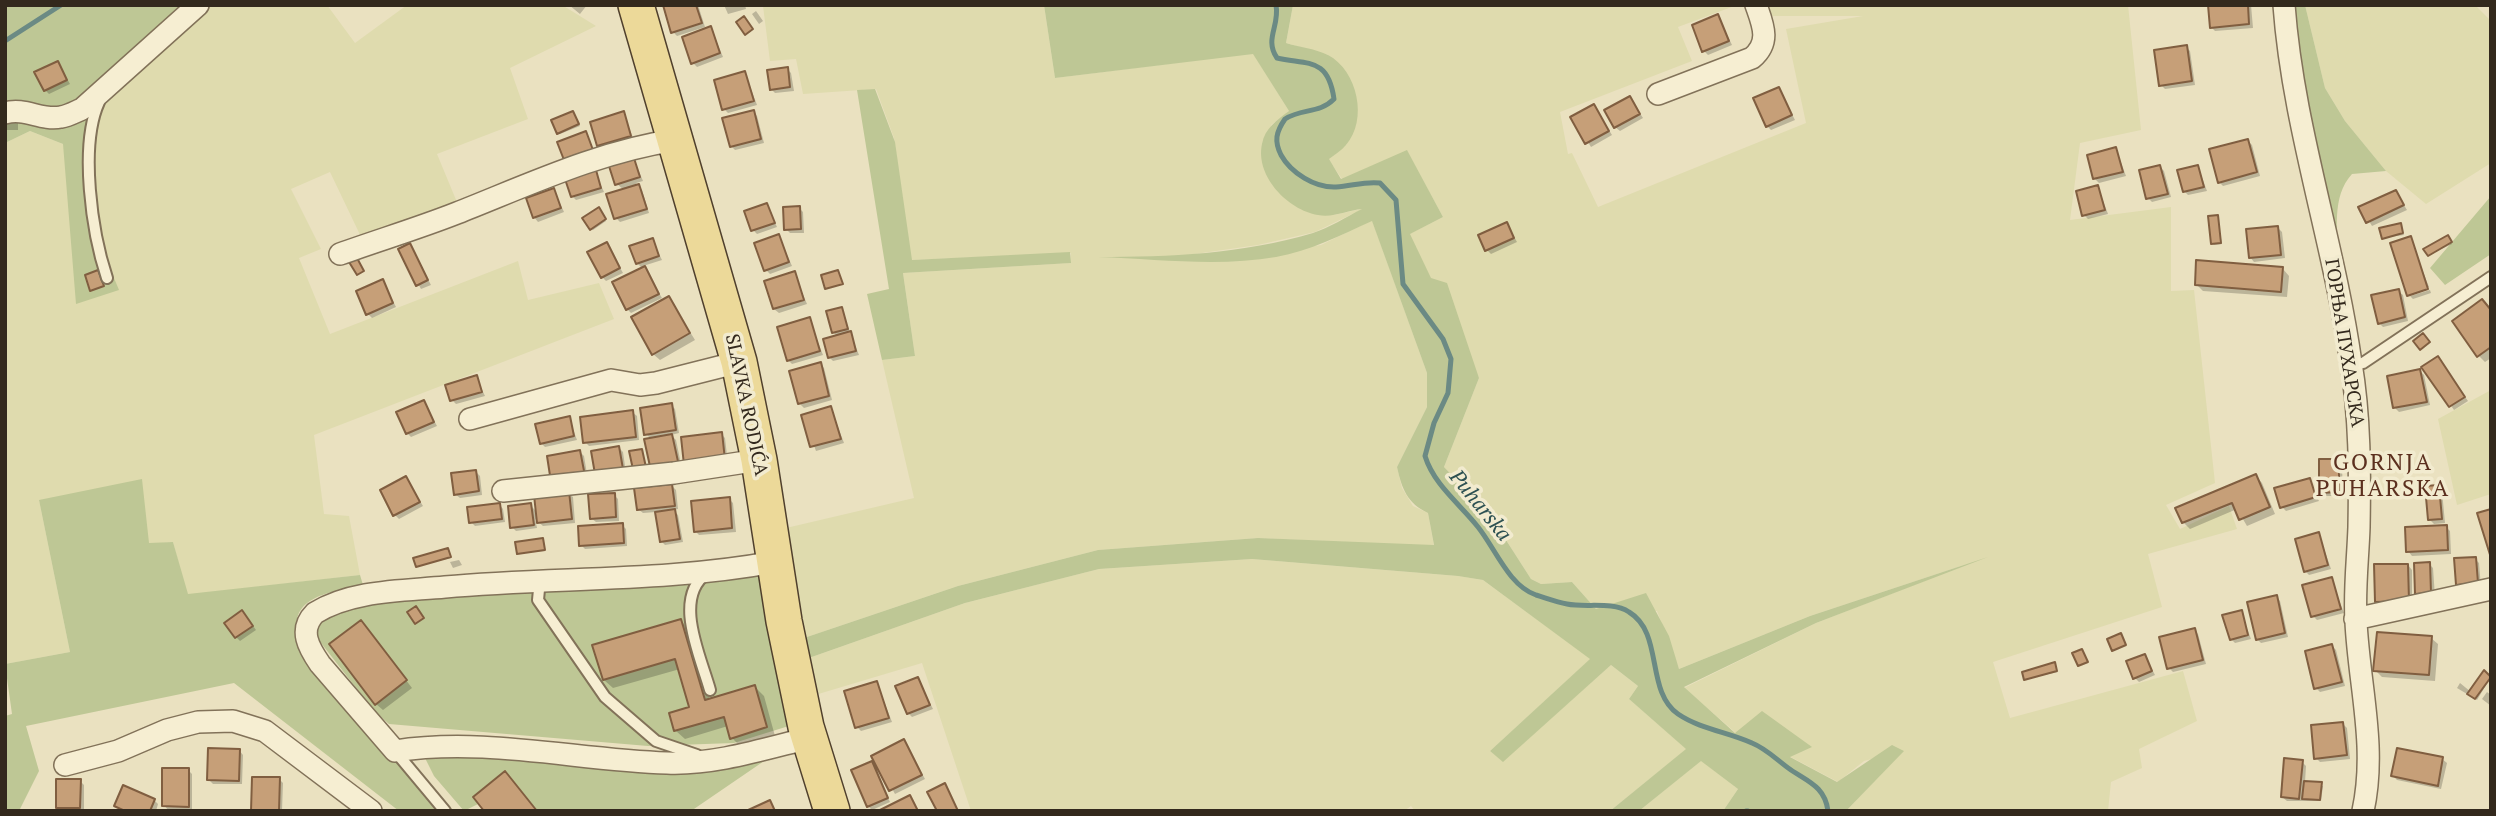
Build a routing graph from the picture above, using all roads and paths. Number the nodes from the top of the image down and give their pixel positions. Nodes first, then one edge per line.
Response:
1 (198, 5) edge
2 (636, 5) edge
3 (1756, 5) edge
4 (2284, 5) edge
5 (104, 90) junction
6 (1658, 94) dead end
7 (5, 113) edge
8 (676, 139) junction
9 (340, 254) dead end
10 (2491, 277) edge
11 (107, 278) dead end
12 (739, 362) junction
13 (2352, 366) junction
14 (470, 419) dead end
15 (759, 460) junction
16 (503, 491) dead end
17 (774, 562) junction
18 (709, 572) junction
19 (540, 579) junction
20 (2491, 589) edge
21 (2356, 619) junction
22 (710, 690) dead end
23 (809, 738) junction
24 (395, 751) junction
25 (711, 760) junction
26 (65, 765) dead end
27 (371, 811) edge
28 (445, 811) edge
29 (832, 811) edge
30 (2363, 811) edge

1 - 5 street
2 - 8 main road, SLAVKA RODIĆA
3 - 6 street
4 - 13 street, ГОРЊА ПУХАРСКА
5 - 7 street
5 - 11 lane
8 - 9 street
8 - 12 main road, SLAVKA RODIĆA
10 - 13 lane
12 - 14 street
12 - 15 main road, SLAVKA RODIĆA
13 - 21 street, ГОРЊА ПУХАРСКА
15 - 16 street
15 - 17 main road, SLAVKA RODIĆA
17 - 18 street
17 - 23 main road, SLAVKA RODIĆA
18 - 19 street
18 - 22 lane
19 - 24 street
19 - 25 lane
20 - 21 street
21 - 30 street, ГОРЊА ПУХАРСКА
23 - 25 street
23 - 29 main road, SLAVKA RODIĆA
24 - 25 street
24 - 28 lane
26 - 27 street

